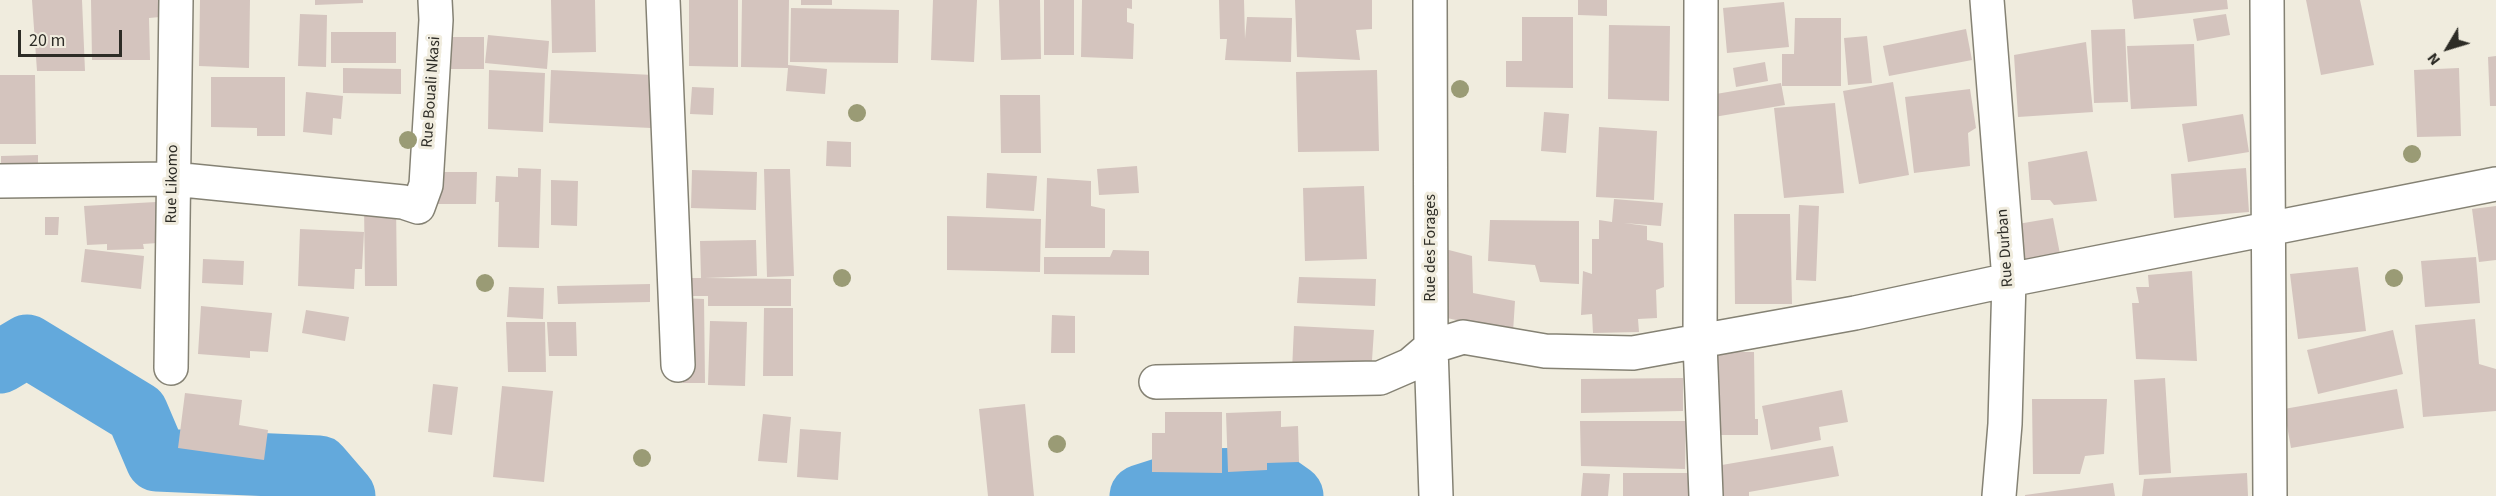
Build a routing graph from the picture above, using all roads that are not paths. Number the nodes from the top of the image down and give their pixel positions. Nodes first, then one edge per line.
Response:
1 (176, 0) edge
2 (435, 0) edge
3 (663, 0) edge
4 (1430, 0) edge
5 (1701, 0) edge
6 (1987, 0) edge
7 (2267, 0) edge
8 (173, 179) junction
9 (0, 181) edge
10 (2496, 184) edge
11 (2268, 230) junction
12 (2009, 280) junction
13 (1700, 343) junction
14 (1431, 347) junction
15 (678, 364) dead end
16 (171, 368) dead end
17 (1156, 382) dead end
18 (1436, 496) edge
19 (1706, 496) edge
20 (1999, 496) edge
21 (2271, 496) edge

1 - 8 street, Rue Likomo
2 - 8 street, Rue Bouali Nkasi
3 - 15 street
4 - 14 street, Rue des Forages
5 - 13 street
6 - 12 street, Rue Durban
7 - 11 street
8 - 9 street
8 - 16 street, Rue Likomo
10 - 11 street
11 - 12 street
11 - 21 street
12 - 13 street
12 - 20 street, Rue Durban
13 - 14 street
13 - 19 street
14 - 17 street
14 - 18 street, Rue des Forages

